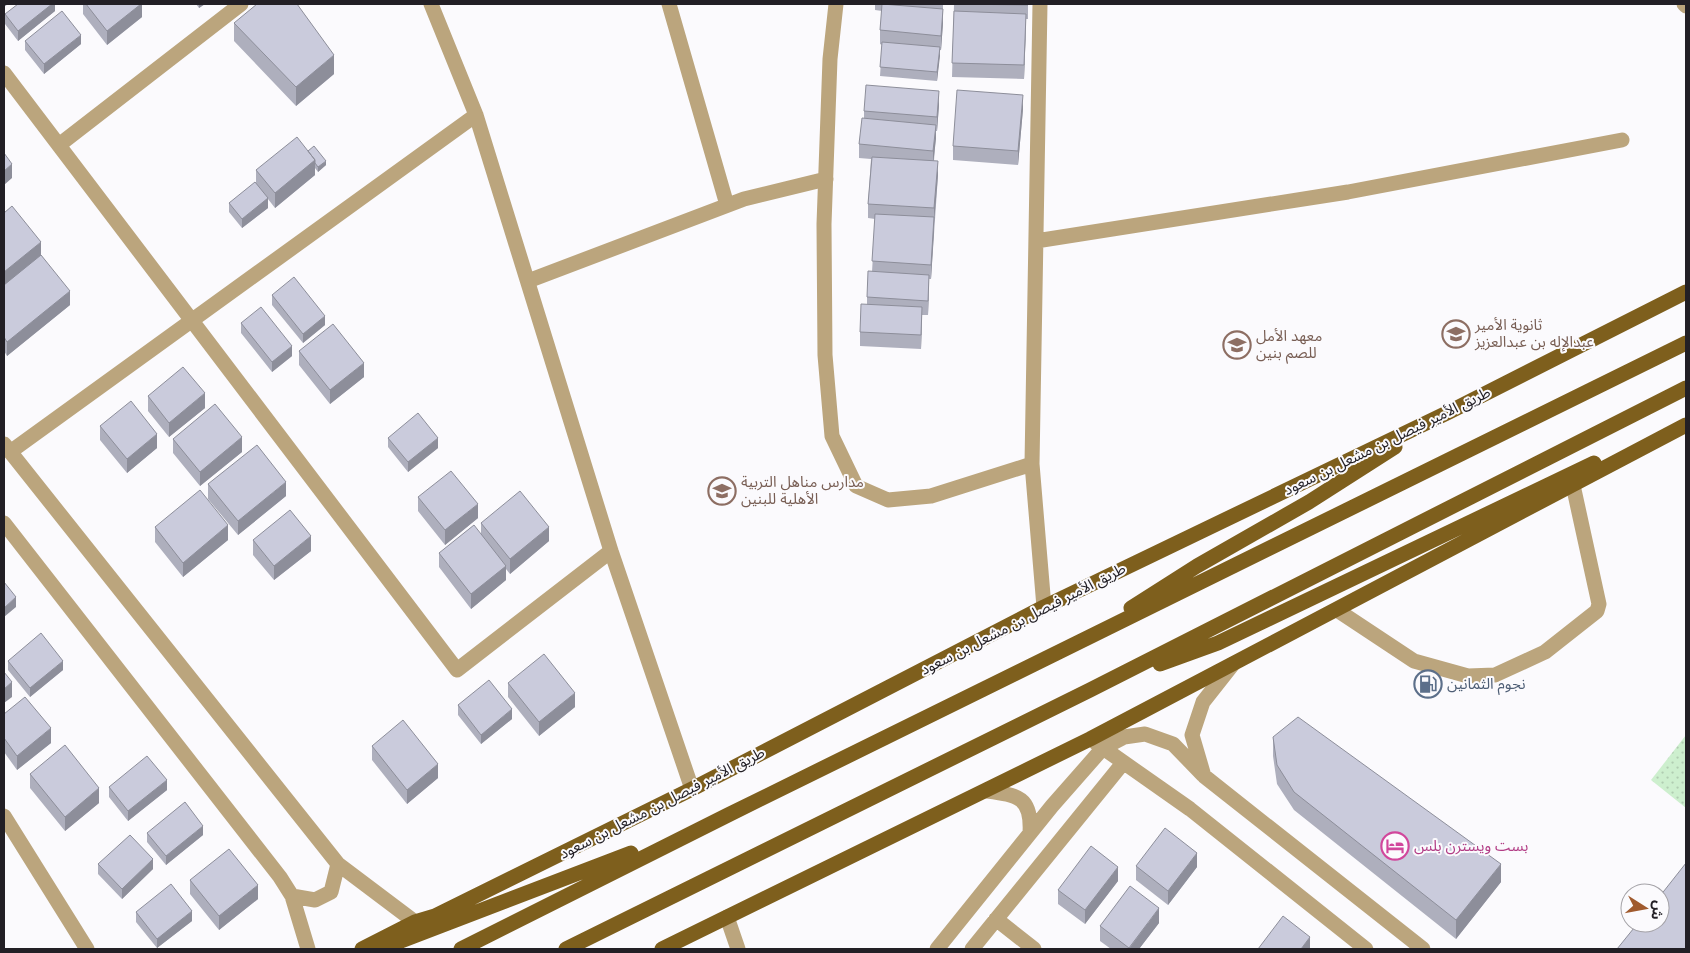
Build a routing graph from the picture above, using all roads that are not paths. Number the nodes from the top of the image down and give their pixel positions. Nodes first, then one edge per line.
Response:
1 (241, 4) edge
2 (431, 4) edge
3 (669, 4) edge
4 (836, 4) edge
5 (1040, 4) edge
6 (4, 73) edge
7 (476, 115) junction
8 (1622, 140) dead end
9 (59, 146) junction
10 (826, 179) junction
11 (727, 205) junction
12 (1036, 240) junction
13 (528, 281) junction
14 (1686, 292) edge
15 (192, 322) junction
16 (1686, 343) edge
17 (1686, 388) edge
18 (1449, 412) junction
19 (1686, 419) edge
20 (1686, 426) edge
21 (7, 448) edge
22 (1032, 464) junction
23 (1574, 485) junction
24 (4, 523) edge
25 (611, 551) junction
26 (1044, 607) junction
27 (1337, 610) junction
28 (1062, 651) junction
29 (1233, 664) junction
30 (1090, 690) junction
31 (1096, 744) junction
32 (1123, 762) junction
33 (1204, 776) junction
34 (692, 789) junction
35 (987, 791) junction
36 (728, 815) junction
37 (6, 824) edge
38 (1030, 833) junction
39 (338, 864) junction
40 (292, 896) junction
41 (727, 917) junction
42 (996, 919) junction
43 (415, 922) junction
44 (87, 949) edge
45 (308, 949) edge
46 (362, 949) edge
47 (380, 949) edge
48 (461, 949) edge
49 (566, 949) edge
50 (662, 949) edge
51 (738, 949) edge
52 (936, 949) edge
53 (972, 949) edge
54 (1034, 949) edge
55 (1366, 949) edge
56 (1423, 949) edge

1 - 9 street
2 - 7 street
3 - 11 street
4 - 10 street
5 - 12 street
6 - 9 street
7 - 13 street
7 - 15 street
8 - 12 street
9 - 15 street
10 - 11 street
10 - 22 street
11 - 13 street
12 - 22 street
13 - 25 street
14 - 18 main road, طريق الأمير فيصل بن مشعل بن سعود
15 - 21 street
15 - 25 street
16 - 28 main road
17 - 30 main road
18 - 26 main road, طريق الأمير فيصل بن مشعل بن سعود
18 - 28 main road
19 - 30 main road
20 - 23 main road
21 - 39 street
22 - 26 street
23 - 27 main road
23 - 27 street
24 - 40 street
25 - 34 street
26 - 34 main road, طريق الأمير فيصل بن مشعل بن سعود
27 - 29 main road
28 - 36 main road
29 - 31 main road
29 - 33 street
30 - 49 main road
31 - 32 street
31 - 33 street
31 - 35 main road
31 - 38 street
32 - 42 street
32 - 55 street
33 - 56 street
34 - 43 main road, طريق الأمير فيصل بن مشعل بن سعود
35 - 38 street
35 - 41 main road
36 - 47 main road
36 - 48 main road
37 - 44 street
38 - 52 street
39 - 40 street
39 - 43 street
40 - 45 street
41 - 50 main road
41 - 51 street
42 - 53 street
42 - 54 street
43 - 46 main road, طريق الأمير فيصل بن مشعل بن سعود

